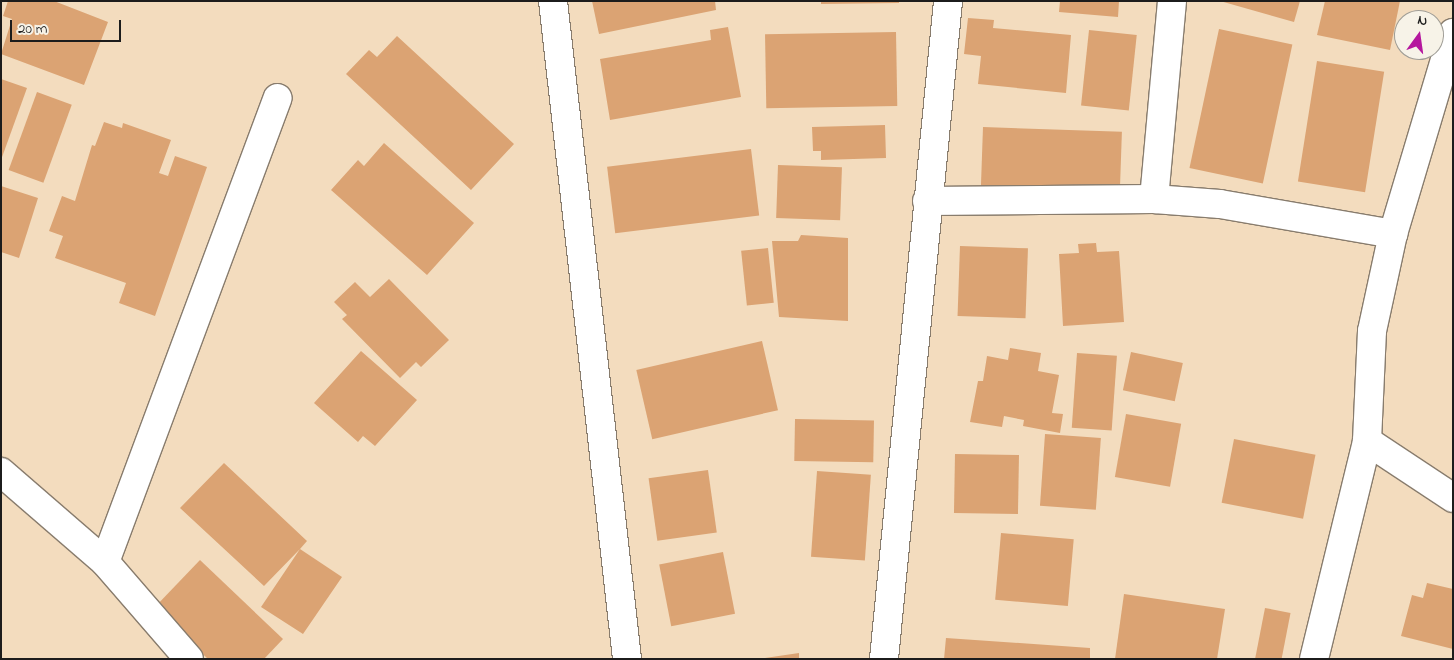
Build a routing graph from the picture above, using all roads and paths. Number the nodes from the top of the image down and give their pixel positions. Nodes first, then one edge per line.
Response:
1 (553, 1) edge
2 (948, 1) edge
3 (1172, 1) edge
4 (1453, 33) edge
5 (278, 98) dead end
6 (1154, 199) junction
7 (927, 201) junction
8 (1393, 234) junction
9 (1367, 441) junction
10 (1, 472) edge
11 (1453, 498) edge
12 (105, 562) junction
13 (189, 659) edge
14 (627, 659) edge
15 (884, 659) edge
16 (1314, 659) edge

1 - 14 street
2 - 7 street
3 - 6 street
4 - 8 street
5 - 12 street
6 - 7 street
6 - 8 street
7 - 15 street
8 - 9 street
9 - 11 street
9 - 16 street
10 - 12 street
12 - 13 street

